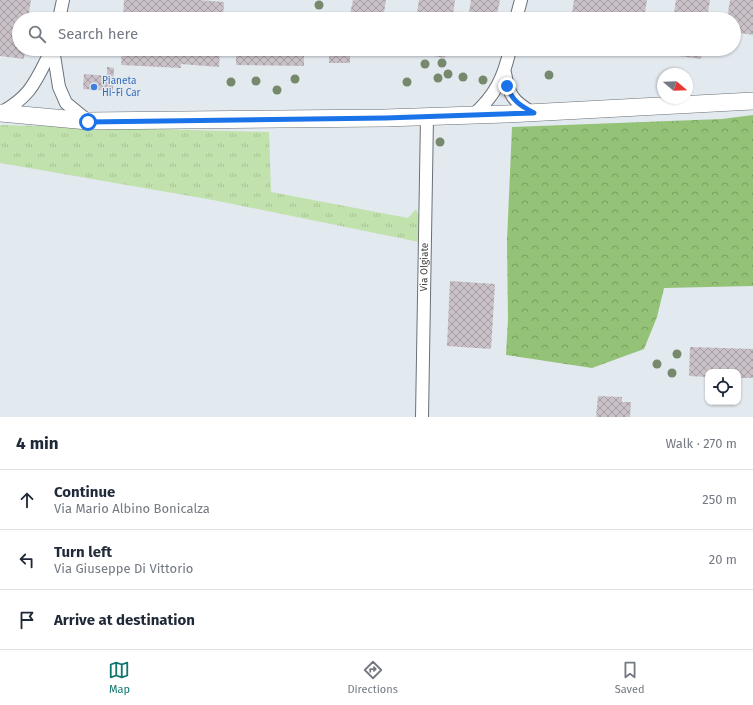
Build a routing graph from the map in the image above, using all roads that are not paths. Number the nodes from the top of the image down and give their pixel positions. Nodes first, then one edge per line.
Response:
1 (63, 0) edge
2 (521, 0) edge
3 (60, 12) edge
4 (518, 12) edge
5 (48, 56) edge
6 (53, 56) edge
7 (509, 56) edge
8 (505, 73) junction
9 (753, 101) edge
10 (0, 113) edge
11 (534, 113) junction
12 (473, 115) junction
13 (427, 117) junction
14 (88, 122) junction
15 (422, 417) edge

1 - 3 street
2 - 4 street
5 - 10 street
6 - 14 street
7 - 8 street
8 - 11 street
8 - 12 street
9 - 11 main road
10 - 14 main road
11 - 12 main road
12 - 13 main road
13 - 14 main road
13 - 15 street, Via Olgiate

